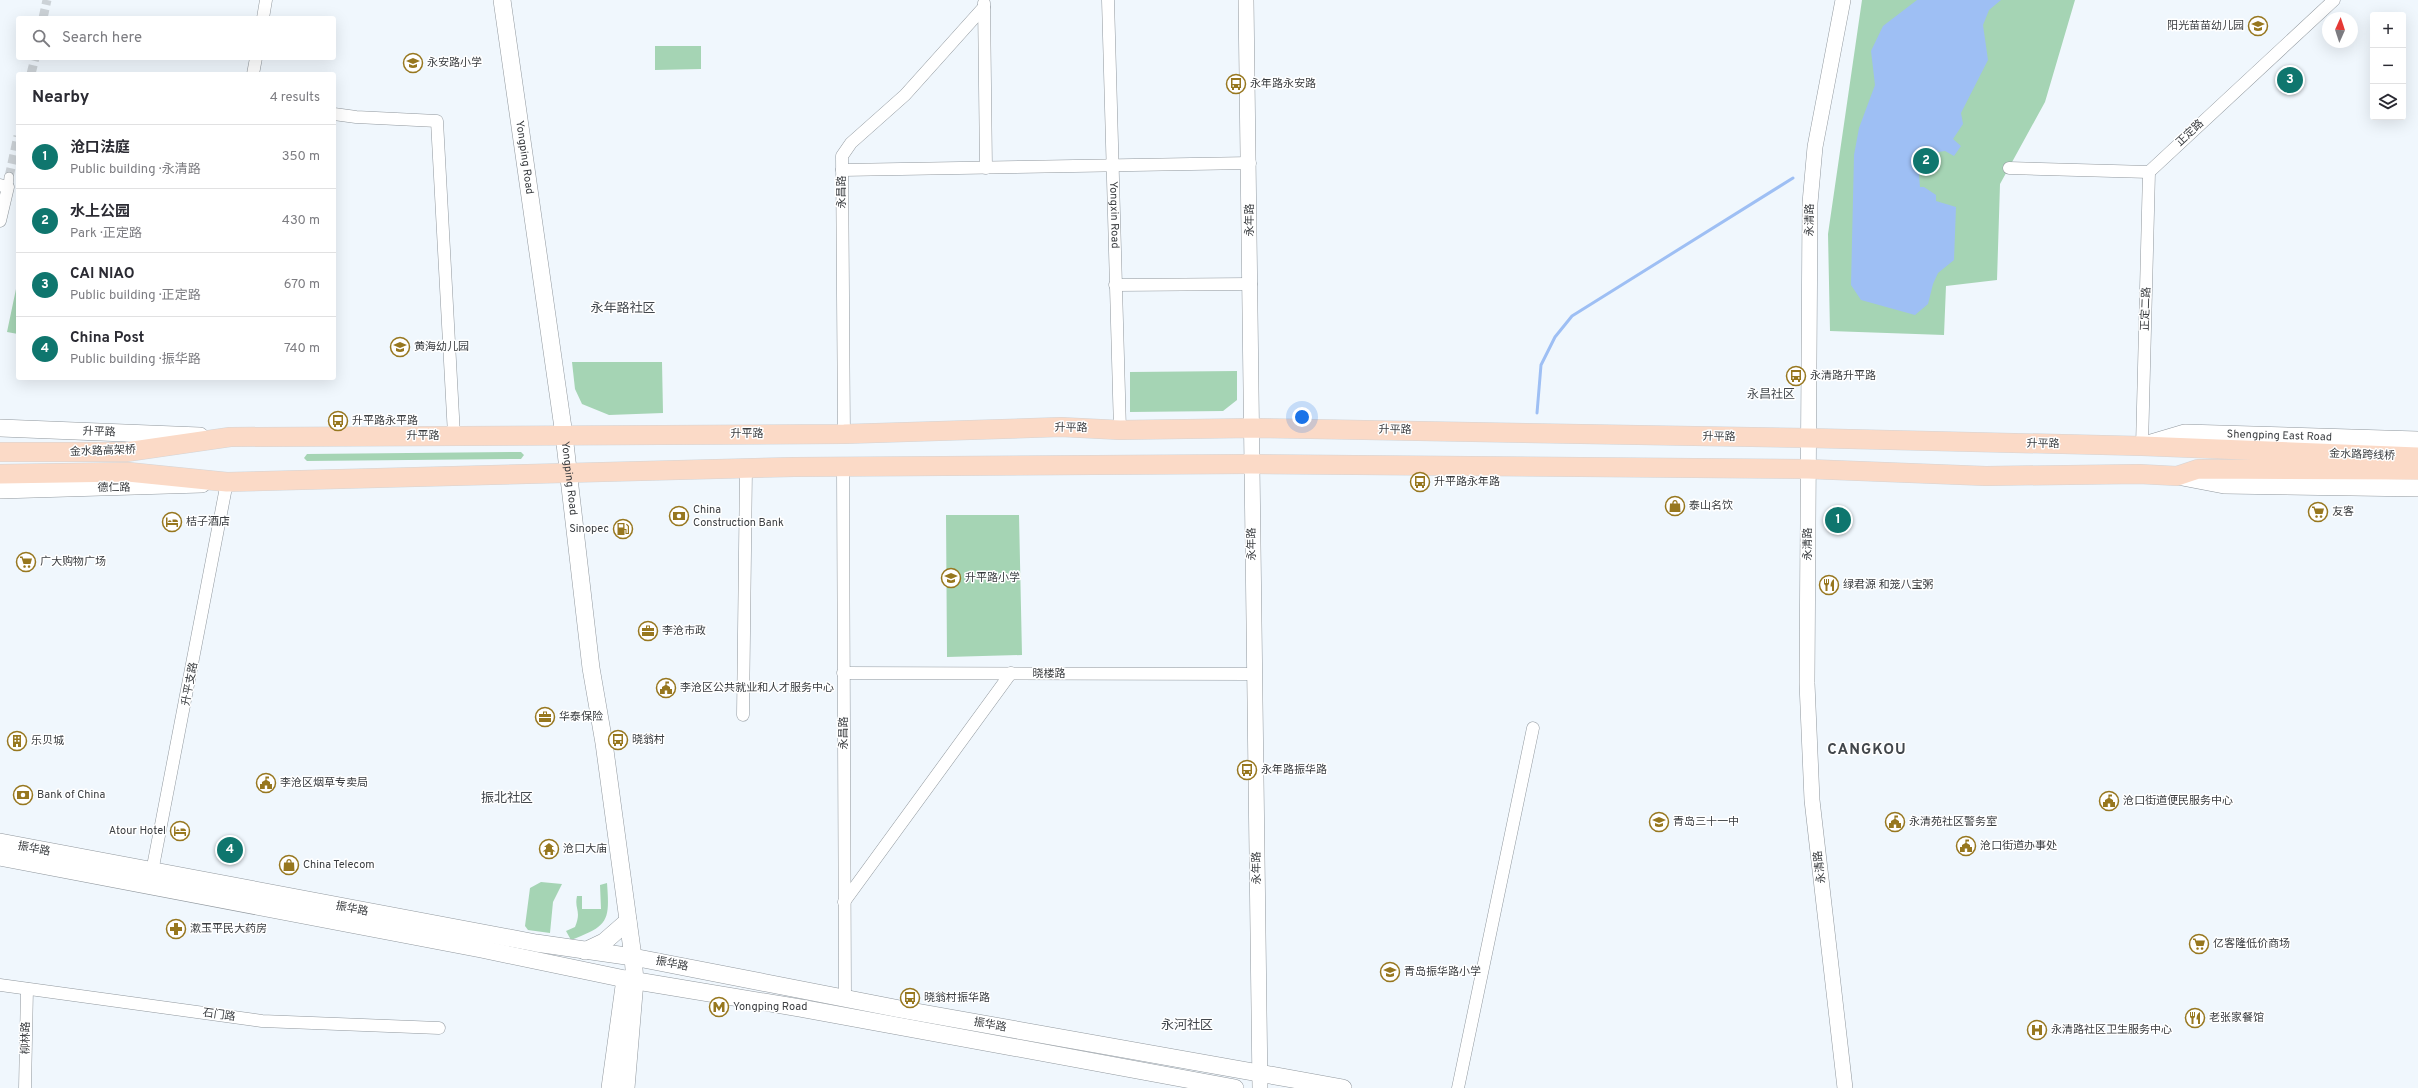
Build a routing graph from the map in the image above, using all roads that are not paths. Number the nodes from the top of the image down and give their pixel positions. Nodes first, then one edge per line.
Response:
1 (266, 0) edge
2 (502, 0) edge
3 (1108, 0) edge
4 (1246, 0) edge
5 (1843, 0) edge
6 (2334, 0) edge
7 (984, 4) edge
8 (263, 16) edge
9 (256, 60) edge
10 (253, 72) edge
11 (336, 114) edge
12 (1250, 163) junction
13 (1112, 165) junction
14 (986, 168) junction
15 (2009, 168) dead end
16 (842, 170) junction
17 (2149, 172) junction
18 (6, 183) tunnel mouth
19 (0, 221) edge
20 (1250, 284) junction
21 (1115, 285) junction
22 (0, 428) edge
23 (1252, 428) junction
24 (1120, 430) junction
25 (844, 434) junction
26 (564, 435) junction
27 (454, 436) junction
28 (230, 437) junction
29 (1808, 438) junction
30 (2418, 440) edge
31 (2142, 446) junction
32 (0, 452) edge
33 (2418, 457) edge
34 (2307, 461) junction
35 (1251, 464) junction
36 (843, 468) junction
37 (746, 469) junction
38 (1808, 470) junction
39 (2418, 470) edge
40 (568, 473) junction
41 (0, 474) edge
42 (2177, 476) junction
43 (227, 482) junction
44 (2418, 488) edge
45 (0, 490) edge
46 (843, 673) junction
47 (1011, 674) junction
48 (1254, 674) junction
49 (744, 715) dead end
50 (1533, 728) dead end
51 (0, 842) edge
52 (0, 857) edge
53 (151, 878) junction
54 (844, 902) junction
55 (628, 921) junction
56 (585, 951) junction
57 (633, 957) junction
58 (630, 980) junction
59 (0, 985) edge
60 (27, 989) junction
61 (845, 997) junction
62 (439, 1028) dead end
63 (1260, 1081) edge
64 (25, 1088) edge
65 (610, 1088) edge
66 (626, 1088) edge
67 (1236, 1088) edge
68 (1343, 1088) edge
69 (1458, 1088) edge
70 (1845, 1088) edge

1 - 8 street
2 - 26 main road, Yongping Road
3 - 13 street, Yongxin Road
4 - 12 street, 永年路
5 - 29 street, 永清路
6 - 17 street, 正定路
7 - 14 street
7 - 16 street, 永昌路
9 - 10 street
11 - 27 street
12 - 13 street
12 - 20 street, 永年路
13 - 14 street
13 - 21 street, Yongxin Road
14 - 16 street
15 - 17 street
16 - 25 street, 永昌路
17 - 31 street, 正定二路
18 - 19 street
20 - 21 street
20 - 23 street, 永年路
21 - 24 street, Yongxin Road
22 - 28 main road, 升平路
23 - 24 main road, 升平路
23 - 29 main road, 升平路
23 - 35 street, 永年路
24 - 25 main road, 升平路
25 - 26 main road, 升平路
26 - 27 main road, 升平路
26 - 40 main road, Yongping Road
27 - 28 main road, 升平路
28 - 32 main road, 金水路高架桥
29 - 31 main road, 升平路
29 - 38 street, 永清路
30 - 31 main road, Shengping East Road
31 - 34 main road, 升平路
33 - 34 main road, 金水路跨线桥
34 - 39 main road, 金水路跨线桥
34 - 42 main road
35 - 36 main road
35 - 38 main road
35 - 48 street, 永年路
36 - 37 main road
36 - 46 street, 永昌路
37 - 40 main road
37 - 49 street
38 - 42 main road
38 - 70 street, 永清路
40 - 43 main road
40 - 55 main road, Yongping Road
41 - 43 main road, 金水路高架桥
42 - 44 main road
43 - 45 main road, 德仁路
43 - 53 street, 升平支路
46 - 47 street, 晓楼路
46 - 54 street, 永昌路
47 - 48 street, 晓楼路
47 - 54 street
48 - 63 street, 永年路
50 - 69 street
51 - 53 main road, 振华路
52 - 53 main road, 振华路
53 - 56 main road, 振华路
53 - 58 main road, 振华路
54 - 61 street, 永昌路
55 - 56 main road
55 - 57 main road, Yongping Road
56 - 57 main road, 振华路
57 - 58 main road, Yongping Road
57 - 61 main road, 振华路
58 - 65 main road, Yongping Road
58 - 66 main road, Yongping Road
58 - 67 main road, 振华路
59 - 60 street, 石门路
60 - 62 street, 石门路
60 - 64 street, 柳林路
61 - 63 main road, 振华路
63 - 68 main road, 振华路

